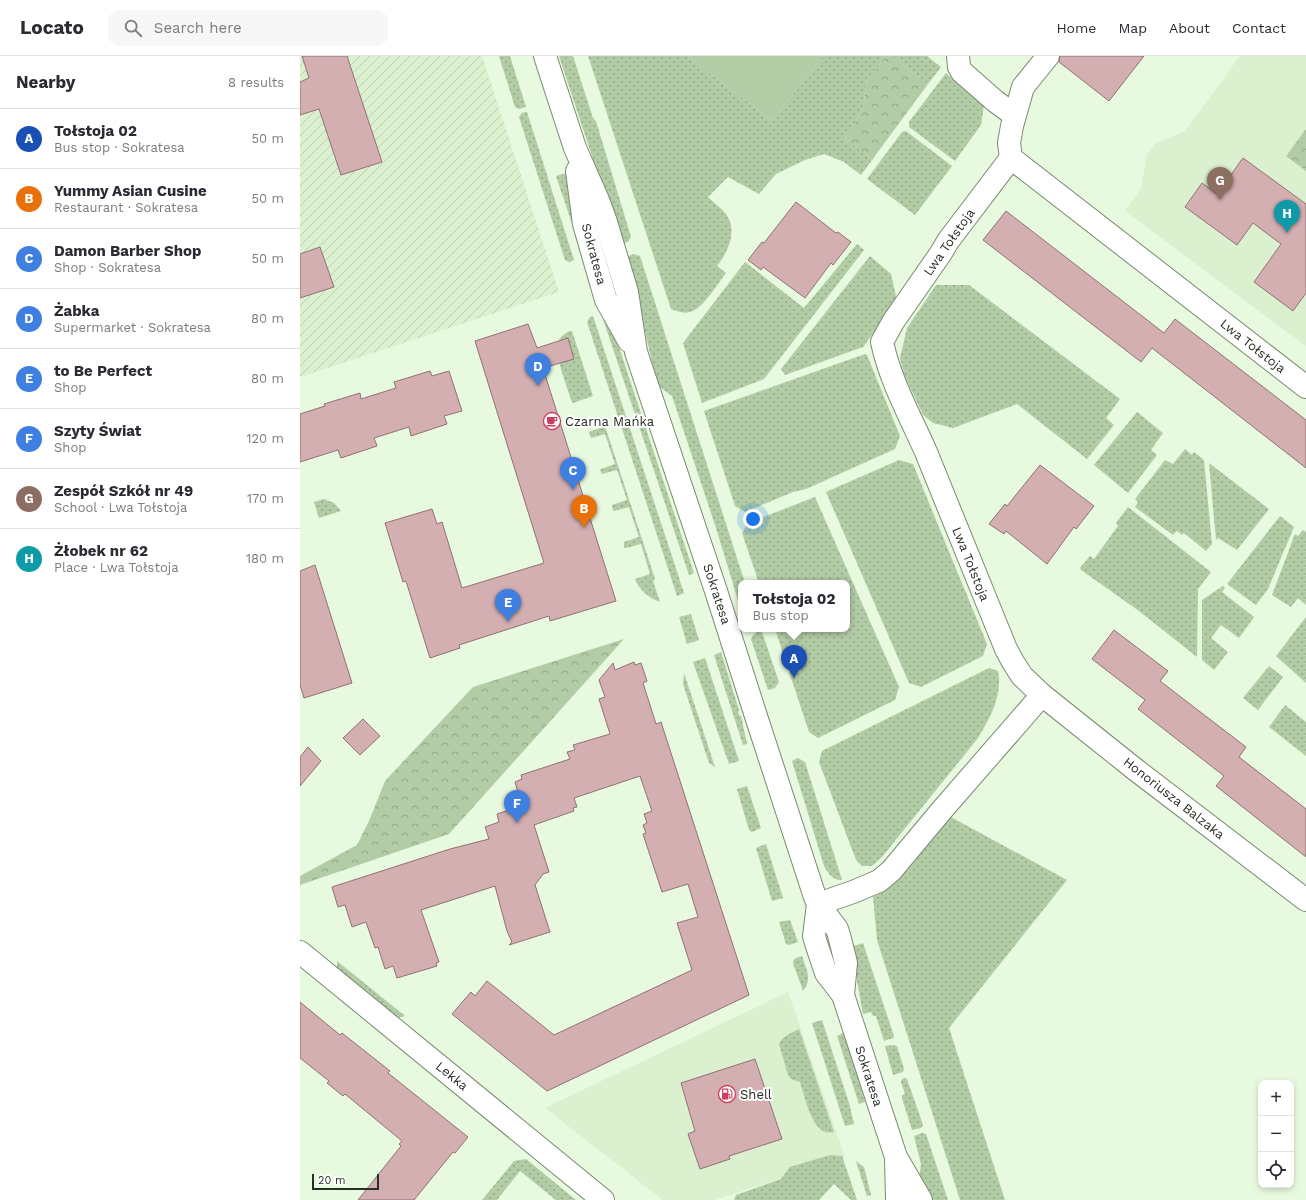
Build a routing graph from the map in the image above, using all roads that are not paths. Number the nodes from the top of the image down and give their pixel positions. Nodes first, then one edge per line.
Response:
1 (545, 56) edge
2 (958, 56) edge
3 (1048, 56) edge
4 (1014, 115) junction
5 (1011, 158) junction
6 (1306, 387) edge
7 (1042, 695) junction
8 (1306, 900) edge
9 (818, 904) junction
10 (300, 952) edge
11 (896, 1157) junction
12 (604, 1200) edge
13 (897, 1200) edge
14 (920, 1200) edge

1 - 9 street, Sokratesa
2 - 4 street
3 - 4 street
4 - 5 street
5 - 6 street, Lwa Tołstoja
5 - 7 street, Lwa Tołstoja
7 - 8 street, Honoriusza Balzaka
7 - 9 street
9 - 11 street, Sokratesa
10 - 12 street, Lekka
11 - 13 street, Sokratesa
11 - 14 street, Sokratesa

